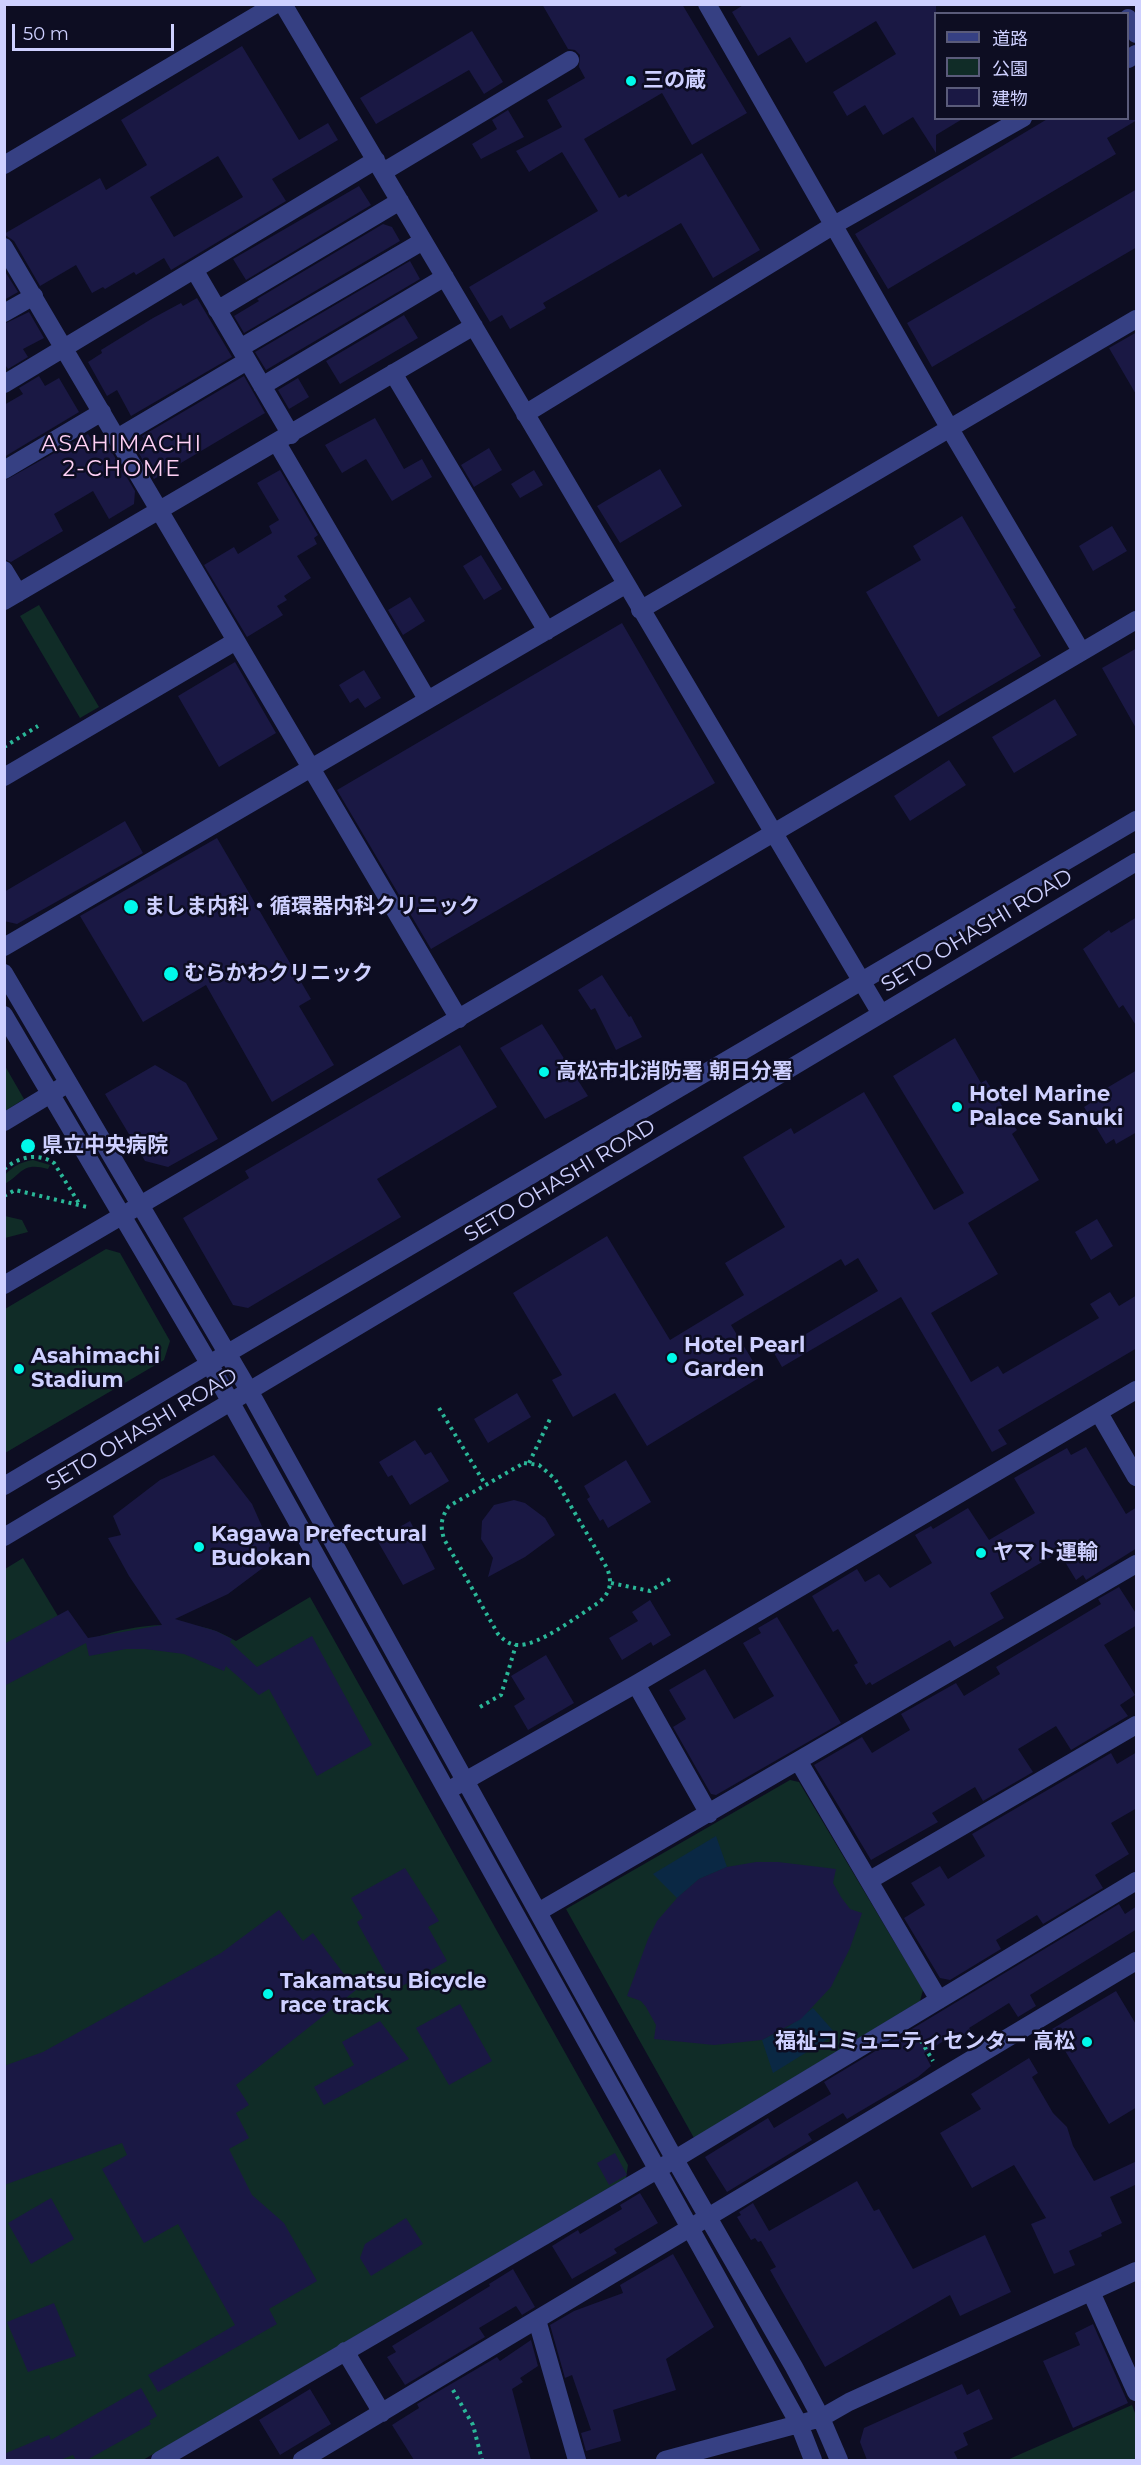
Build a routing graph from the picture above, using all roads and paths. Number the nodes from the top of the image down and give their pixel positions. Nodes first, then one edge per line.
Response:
1 (276, 4) edge
2 (283, 4) edge
3 (707, 4) edge
4 (1129, 20) edge
5 (1137, 34) edge
6 (570, 60) dead end
7 (1019, 120) edge
8 (4, 165) edge
9 (379, 166) junction
10 (400, 201) junction
11 (834, 225) junction
12 (423, 241) junction
13 (4, 247) edge
14 (195, 271) junction
15 (445, 277) junction
16 (34, 296) junction
17 (218, 310) junction
18 (4, 313) edge
19 (1137, 319) edge
20 (474, 326) junction
21 (64, 348) junction
22 (244, 354) junction
23 (393, 373) junction
24 (4, 384) edge
25 (262, 386) junction
26 (102, 412) junction
27 (525, 414) junction
28 (950, 429) junction
29 (117, 438) junction
30 (284, 439) junction
31 (4, 470) edge
32 (160, 512) junction
33 (4, 570) edge
34 (625, 585) junction
35 (11, 597) edge
36 (640, 610) junction
37 (1137, 620) edge
38 (547, 630) junction
39 (236, 641) junction
40 (1081, 651) junction
41 (428, 699) junction
42 (38, 726) dead end
43 (4, 747) edge
44 (311, 768) junction
45 (4, 777) edge
46 (1137, 820) edge
47 (772, 833) junction
48 (1136, 863) edge
49 (4, 947) edge
50 (4, 973) edge
51 (862, 982) junction
52 (881, 1014) junction
53 (4, 1015) edge
54 (459, 1019) junction
55 (68, 1083) junction
56 (51, 1094) junction
57 (4, 1122) edge
58 (4, 1169) edge
59 (4, 1196) edge
60 (80, 1205) junction
61 (141, 1205) junction
62 (87, 1207) dead end
63 (123, 1216) junction
64 (4, 1285) edge
65 (228, 1353) junction
66 (210, 1365) junction
67 (1137, 1390) edge
68 (250, 1392) junction
69 (231, 1404) junction
70 (439, 1408) dead end
71 (1098, 1413) junction
72 (550, 1419) dead end
73 (528, 1463) junction
74 (1137, 1477) edge
75 (485, 1484) junction
76 (4, 1486) edge
77 (4, 1537) edge
78 (1137, 1564) edge
79 (672, 1578) dead end
80 (611, 1583) junction
81 (516, 1645) junction
82 (636, 1684) junction
83 (480, 1707) dead end
84 (1137, 1725) edge
85 (799, 1762) junction
86 (465, 1781) junction
87 (447, 1791) junction
88 (709, 1814) junction
89 (870, 1880) junction
90 (1137, 1881) edge
91 (537, 1912) junction
92 (1137, 1961) edge
93 (939, 2000) junction
94 (908, 2018) junction
95 (943, 2078) junction
96 (674, 2158) junction
97 (657, 2170) junction
98 (708, 2218) junction
99 (690, 2228) junction
100 (1137, 2271) edge
101 (1091, 2292) junction
102 (537, 2320) junction
103 (345, 2351) junction
104 (444, 2375) junction
105 (1137, 2392) edge
106 (382, 2413) junction
107 (821, 2418) junction
108 (799, 2424) junction
109 (160, 2460) edge
110 (302, 2460) edge
111 (482, 2460) edge
112 (577, 2460) edge
113 (665, 2460) edge
114 (813, 2460) edge
115 (839, 2460) edge

1 - 8 street
2 - 9 street
3 - 11 street
4 - 5 street
6 - 9 street
7 - 11 street
9 - 10 street
9 - 14 street
10 - 12 street
10 - 17 street
11 - 27 street
11 - 28 street
12 - 15 street
12 - 22 street
13 - 16 street
14 - 17 street
14 - 21 street
15 - 20 street
15 - 25 street
16 - 18 street
16 - 21 street
17 - 22 street
19 - 28 street
20 - 23 street
20 - 27 street
21 - 24 street
21 - 26 street
22 - 25 street
22 - 29 street
23 - 30 street
23 - 38 street
25 - 30 street
26 - 29 street
26 - 31 street
27 - 34 street
28 - 36 street
28 - 40 street
29 - 32 street
30 - 32 street
30 - 41 street
32 - 35 street
32 - 39 street
33 - 35 street
34 - 36 street
34 - 38 street
36 - 47 street
37 - 40 street
38 - 41 street
39 - 44 street
39 - 45 street
40 - 47 street
41 - 44 street
42 - 43 path
44 - 49 street
44 - 54 street
46 - 51 street, SETO OHASHI ROAD
47 - 51 street
47 - 54 street
48 - 52 street, SETO OHASHI ROAD
50 - 55 street
51 - 52 street
51 - 65 street, SETO OHASHI ROAD
52 - 68 street, SETO OHASHI ROAD
53 - 56 street
54 - 61 street
55 - 56 street
55 - 61 street
56 - 57 street
56 - 63 street
58 - 60 path
59 - 60 path
60 - 62 path
61 - 63 street
61 - 65 street
63 - 64 street
63 - 66 street
65 - 66 street, SETO OHASHI ROAD
65 - 68 street
66 - 69 street
66 - 76 street, SETO OHASHI ROAD
67 - 71 street
68 - 69 street, SETO OHASHI ROAD
68 - 86 street
69 - 77 street, SETO OHASHI ROAD
69 - 87 street
70 - 75 path
71 - 74 street
71 - 82 street
72 - 73 path
73 - 75 path
73 - 80 path
75 - 81 path
78 - 85 street
79 - 80 path
80 - 81 path
81 - 83 path
82 - 86 street
82 - 88 street
84 - 89 street
85 - 88 street
85 - 89 street
86 - 87 street
86 - 91 street
87 - 97 street
88 - 91 street
89 - 93 street
90 - 93 street
91 - 96 street
92 - 95 street
93 - 94 street
94 - 95 path
94 - 96 street
95 - 98 street
96 - 97 street
96 - 98 street
97 - 99 street
97 - 103 street
98 - 99 street
98 - 107 street
99 - 102 street
99 - 108 street
100 - 101 street
101 - 105 street
101 - 107 street
102 - 104 street
102 - 112 street
103 - 106 street
103 - 109 street
104 - 106 street
104 - 111 path
106 - 110 street
107 - 108 street
107 - 115 street
108 - 113 street
108 - 114 street

